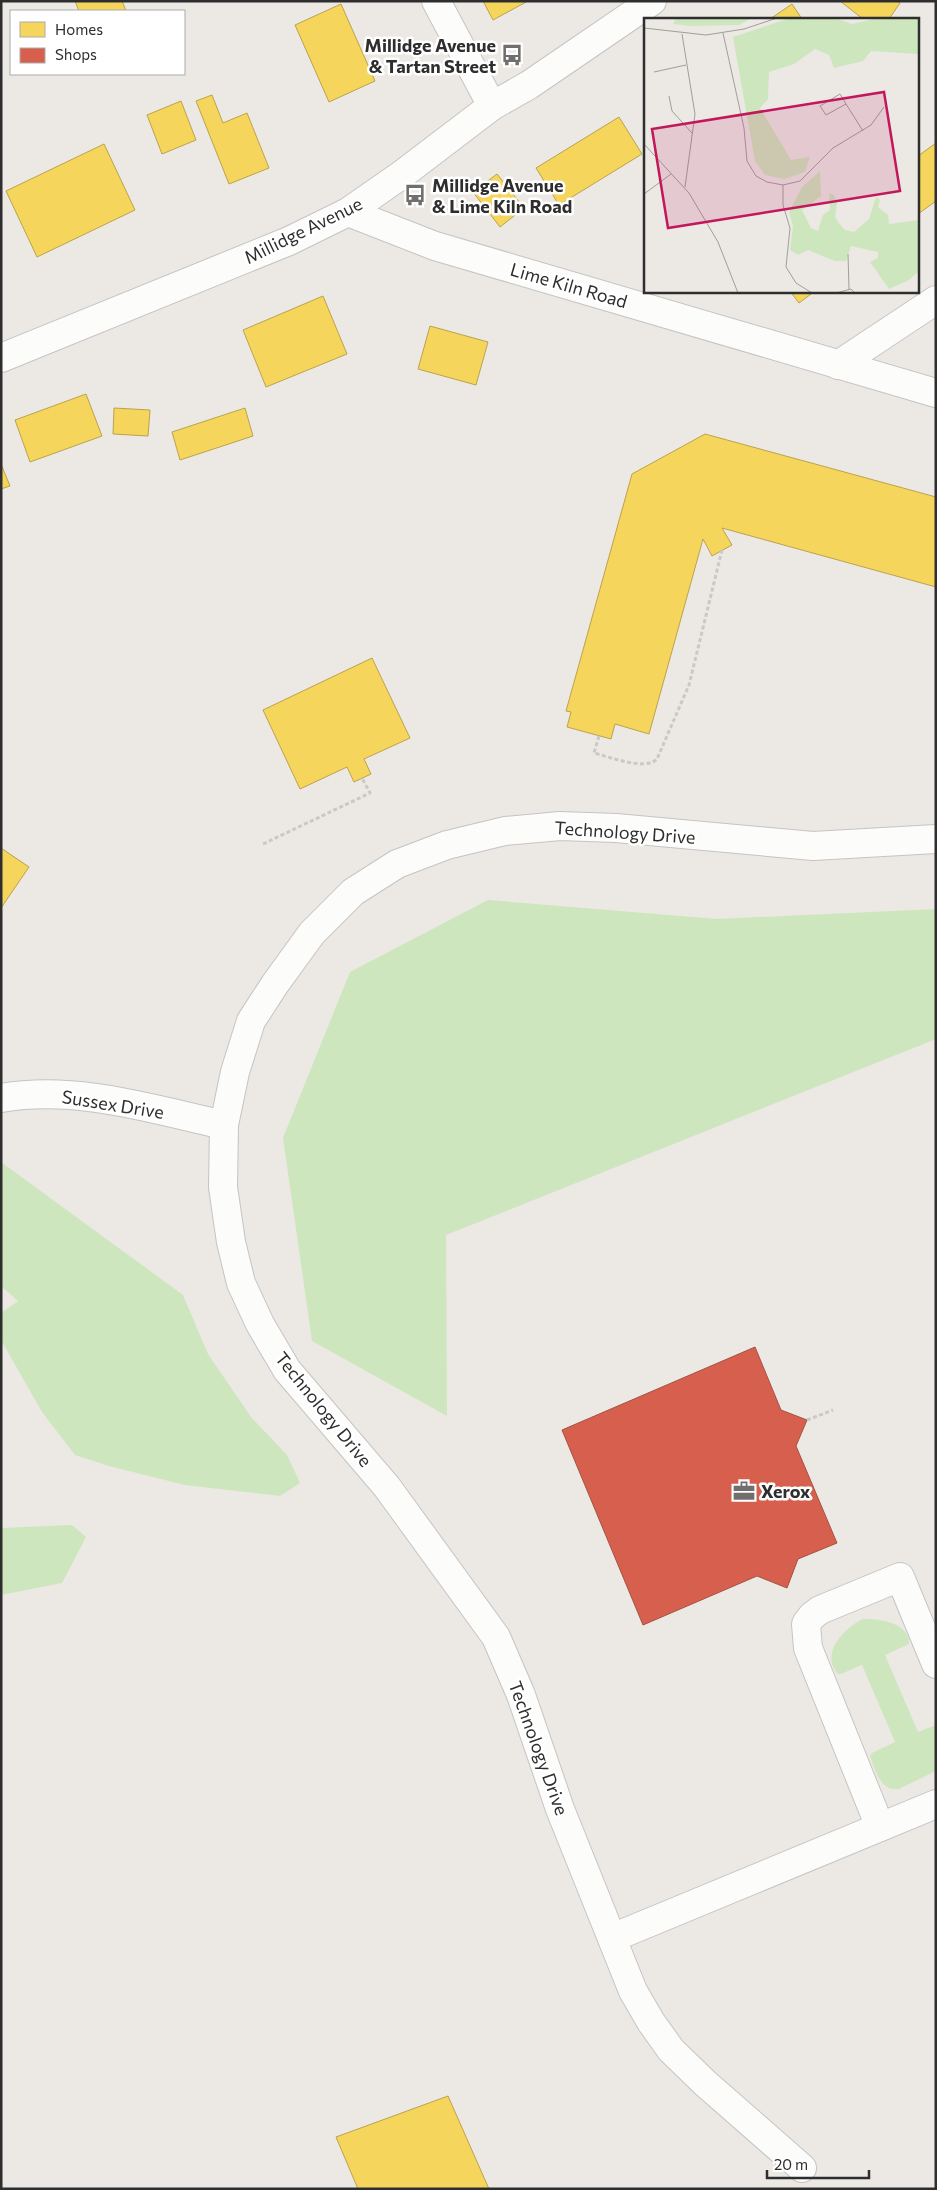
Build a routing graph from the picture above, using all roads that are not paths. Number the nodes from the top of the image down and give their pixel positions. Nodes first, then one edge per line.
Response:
1 (436, 1) edge
2 (652, 1) edge
3 (492, 106) junction
4 (348, 212) junction
5 (936, 300) edge
6 (1, 358) edge
7 (838, 365) junction
8 (936, 393) edge
9 (936, 838) edge
10 (1, 1098) edge
11 (224, 1125) junction
12 (936, 1664) edge
13 (936, 1804) edge
14 (880, 1827) junction
15 (612, 1938) junction
16 (802, 2168) dead end

1 - 3 street
2 - 3 street, Millidge Avenue
3 - 4 street, Millidge Avenue
4 - 6 street, Millidge Avenue
4 - 7 street, Lime Kiln Road
5 - 7 street
7 - 8 street, Lime Kiln Road
9 - 11 street, Technology Drive
10 - 11 street, Sussex Drive
11 - 15 street, Technology Drive
12 - 14 street
13 - 14 street
14 - 15 street
15 - 16 street, Technology Drive

